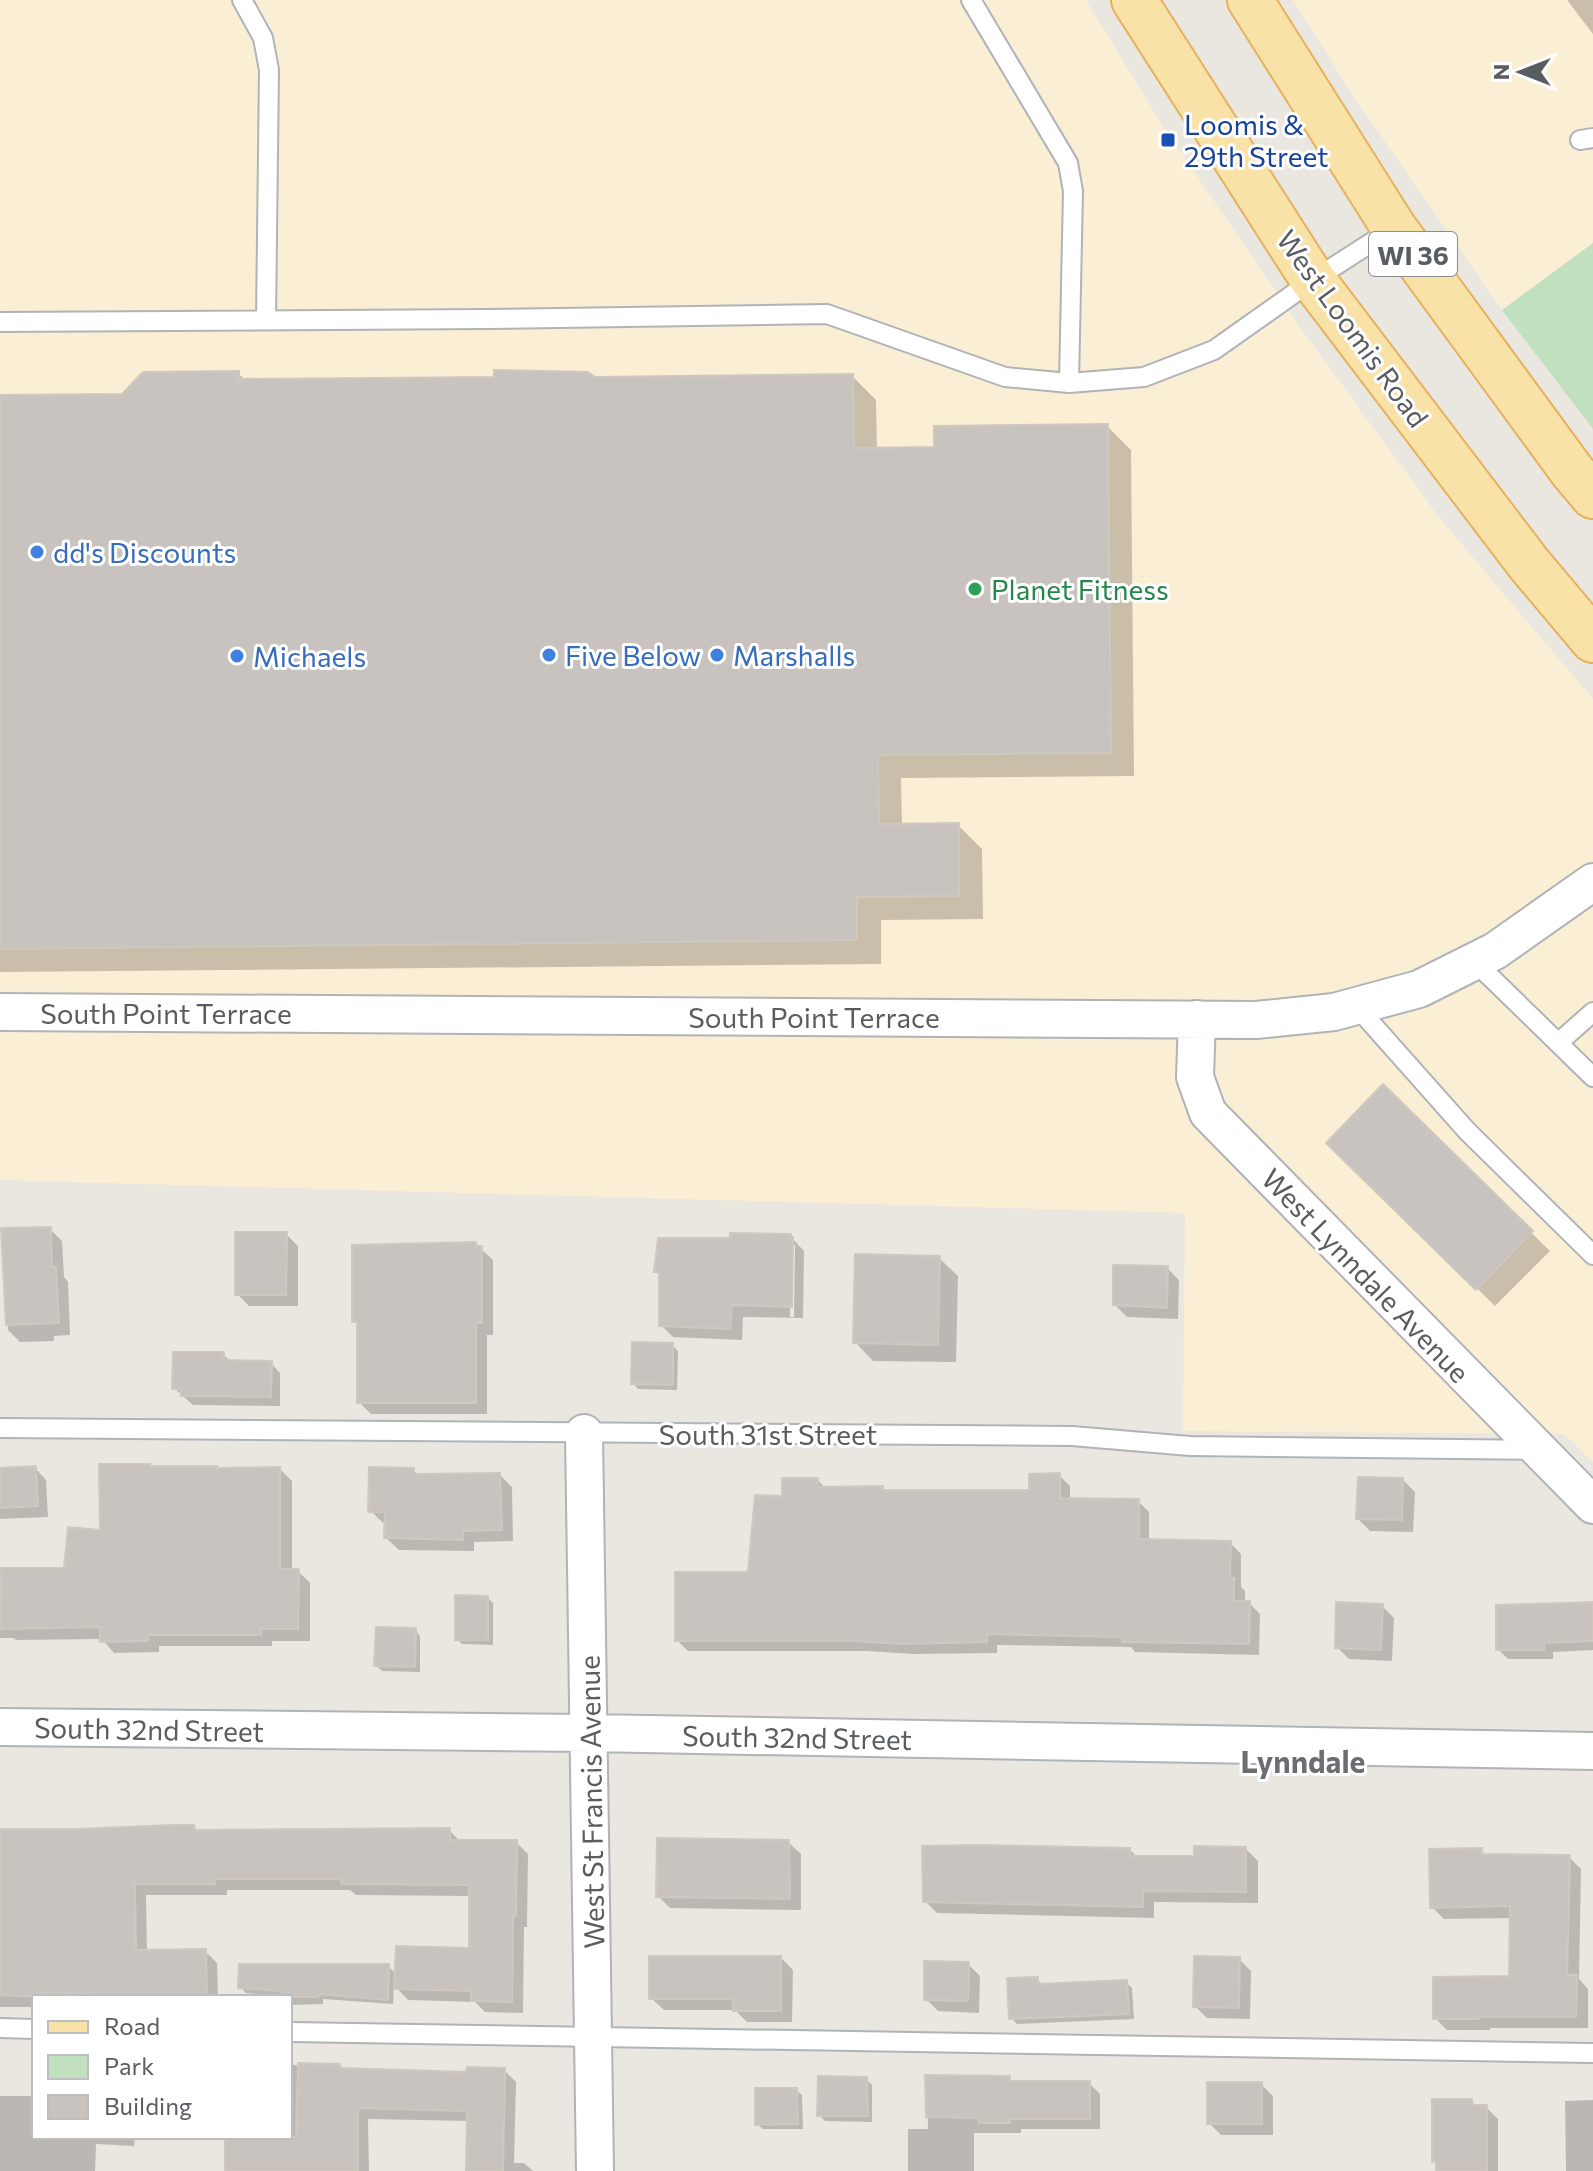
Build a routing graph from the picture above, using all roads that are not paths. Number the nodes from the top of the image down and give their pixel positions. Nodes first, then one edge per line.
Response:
1 (242, 0) edge
2 (971, 0) edge
3 (1134, 0) edge
4 (1250, 0) edge
5 (1394, 228) junction
6 (1313, 280) junction
7 (266, 320) junction
8 (0, 322) edge
9 (1069, 383) junction
10 (1593, 496) edge
11 (1593, 640) edge
12 (1593, 882) edge
13 (1474, 961) junction
14 (1356, 1006) junction
15 (0, 1012) edge
16 (1593, 1012) edge
17 (1197, 1019) junction
18 (1558, 1043) junction
19 (1593, 1077) edge
20 (1593, 1255) edge
21 (0, 1428) edge
22 (584, 1433) junction
23 (1537, 1450) junction
24 (1593, 1505) edge
25 (0, 1727) edge
26 (590, 1733) junction
27 (1593, 1751) edge
28 (0, 2028) edge
29 (32, 2029) edge
30 (292, 2032) edge
31 (594, 2035) junction
32 (1593, 2053) edge
33 (595, 2171) edge

1 - 7 lane
2 - 9 lane
3 - 6 main road, West Loomis Road
4 - 5 main road, WI 36
5 - 6 lane
5 - 10 main road, WI 36
6 - 9 lane
6 - 11 main road, West Loomis Road
7 - 8 lane
7 - 9 lane
12 - 13 street, South Point Terrace
13 - 14 street, South Point Terrace
13 - 18 lane
14 - 17 street, South Point Terrace
14 - 20 lane
15 - 17 street, South Point Terrace
16 - 18 lane
17 - 23 street, West Lynndale Avenue
18 - 19 lane
21 - 22 lane, South 31st Street
22 - 23 lane, South 31st Street
22 - 26 street, West St Francis Avenue
23 - 24 street, West Lynndale Avenue
25 - 26 street, South 32nd Street
26 - 27 street, South 32nd Street
26 - 31 street, West St Francis Avenue
28 - 29 lane
30 - 31 lane
31 - 32 lane
31 - 33 street, West St Francis Avenue

